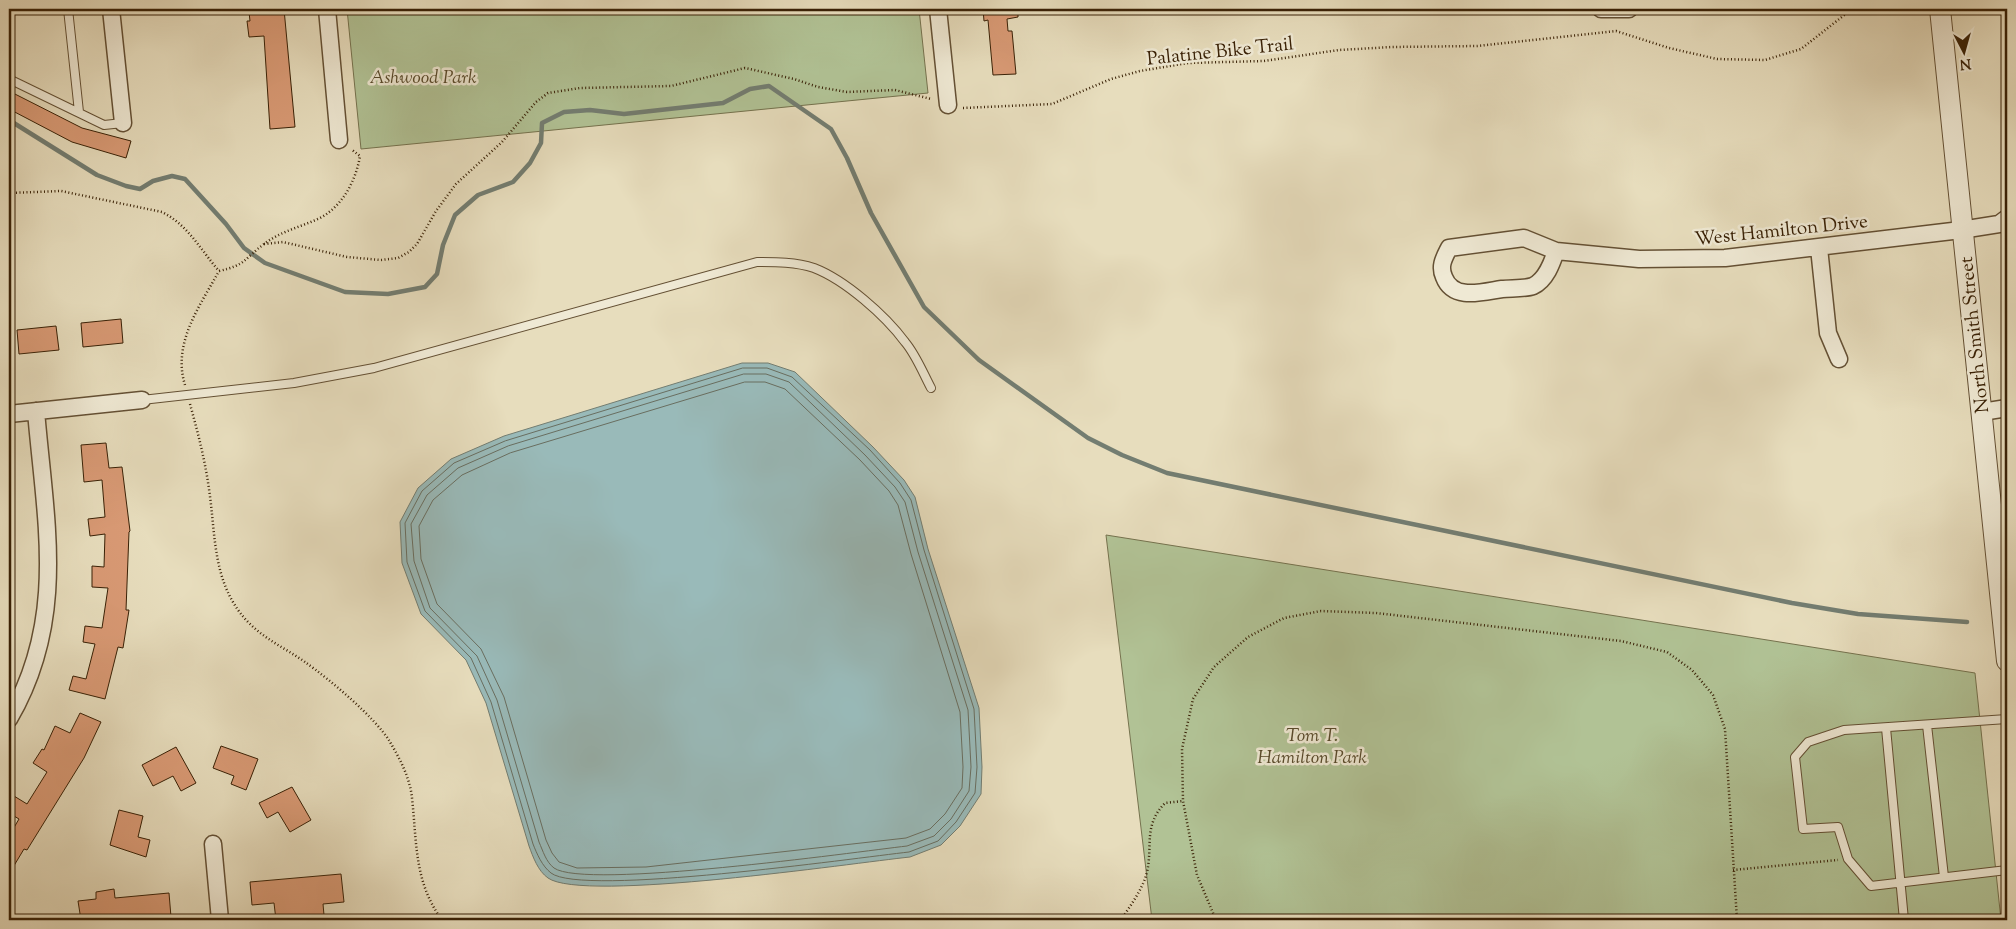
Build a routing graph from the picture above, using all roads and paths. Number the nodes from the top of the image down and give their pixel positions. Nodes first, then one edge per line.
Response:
1 (68, 9) edge
2 (111, 9) edge
3 (327, 9) edge
4 (938, 9) edge
5 (1601, 9) edge
6 (1629, 9) edge
7 (1852, 9) edge
8 (1940, 9) edge
9 (1994, 9) edge
10 (2007, 16) edge
11 (9, 79) edge
12 (948, 105) junction
13 (79, 112) junction
14 (123, 123) joint
15 (339, 140) joint
16 (9, 193) edge
17 (2007, 218) edge
18 (1961, 230) junction
19 (264, 244) junction
20 (1819, 248) junction
21 (1556, 251) junction
22 (219, 271) junction
23 (1840, 359) dead end
24 (931, 388) dead end
25 (188, 394) junction
26 (142, 400) joint
27 (2007, 408) edge
28 (36, 411) junction
29 (1982, 412) junction
30 (9, 414) edge
31 (2003, 563) edge
32 (2007, 661) edge
33 (9, 719) edge
34 (2007, 719) edge
35 (1927, 725) junction
36 (1886, 728) junction
37 (1183, 801) junction
38 (213, 844) dead end
39 (1848, 859) junction
40 (1733, 870) junction
41 (2007, 870) edge
42 (1944, 878) junction
43 (1900, 882) junction
44 (441, 919) edge
45 (220, 920) edge
46 (437, 920) edge
47 (1121, 920) edge
48 (1216, 920) edge
49 (1736, 920) edge
50 (1904, 920) edge

1 - 13 lane
2 - 14 street
3 - 15 street
4 - 12 street
5 - 6 street
7 - 12 path, Palatine Bike Trail
8 - 18 street, North Smith Street
9 - 10 path
11 - 13 lane
12 - 19 path, Palatine Bike Trail
13 - 14 lane
15 - 19 path
16 - 22 path
17 - 18 street, West Hamilton Drive
18 - 20 street, West Hamilton Drive
18 - 29 street, North Smith Street
19 - 22 path
20 - 21 street, West Hamilton Drive
20 - 23 street
21 - 21 street, West Hamilton Drive
22 - 25 path
24 - 25 lane
25 - 26 lane
25 - 44 path
26 - 28 street
27 - 29 street
28 - 30 street
28 - 33 street
29 - 31 street, North Smith Street
31 - 32 street, North Smith Street
34 - 35 lane
35 - 36 lane
35 - 42 lane
36 - 39 lane
36 - 43 lane
37 - 40 path
37 - 47 path
37 - 48 path
38 - 45 street
39 - 40 path
39 - 43 lane
40 - 49 path
41 - 42 lane
42 - 43 lane
43 - 50 lane
44 - 46 path

